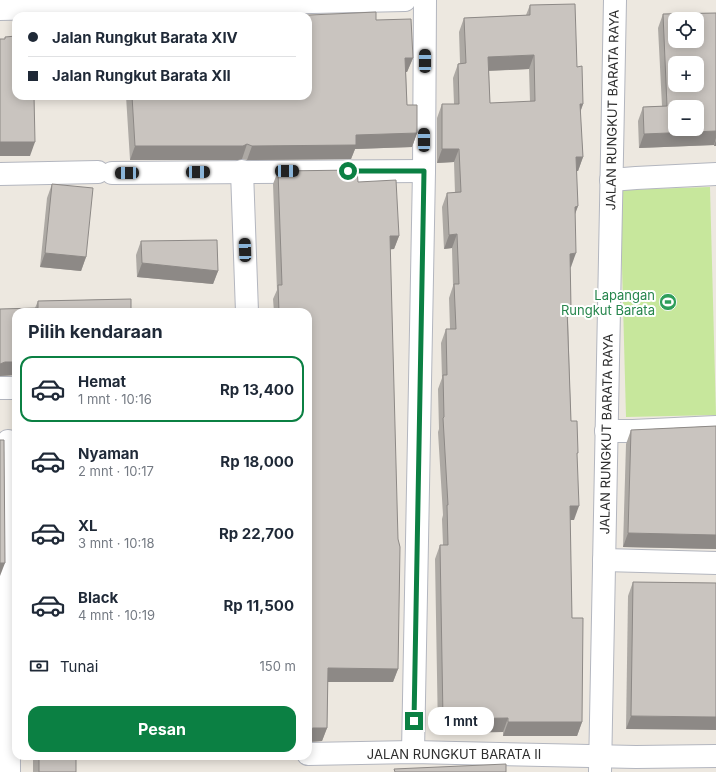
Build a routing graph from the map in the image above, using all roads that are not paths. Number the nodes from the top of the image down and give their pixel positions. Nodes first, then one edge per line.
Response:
1 (405, 0) edge
2 (425, 0) edge
3 (615, 0) edge
4 (0, 9) edge
5 (242, 171) junction
6 (424, 171) junction
7 (0, 174) edge
8 (716, 174) edge
9 (611, 180) junction
10 (247, 308) edge
11 (0, 388) edge
12 (12, 388) edge
13 (716, 427) edge
14 (606, 431) junction
15 (8, 440) dead end
16 (604, 560) junction
17 (716, 563) edge
18 (413, 752) junction
19 (312, 754) edge
20 (716, 756) edge
21 (600, 764) edge
22 (9, 772) edge

1 - 4 street
2 - 6 street
3 - 9 street, JALAN RUNGKUT BARATA RAYA
5 - 6 street
5 - 7 street
5 - 10 street
6 - 18 street
8 - 9 street
9 - 14 street, JALAN RUNGKUT BARATA RAYA
11 - 12 street
13 - 14 street
14 - 16 street, JALAN RUNGKUT BARATA RAYA
15 - 22 street
16 - 17 street
16 - 21 street, JALAN RUNGKUT BARATA RAYA
18 - 19 street, JALAN RUNGKUT BARATA II
18 - 21 street, JALAN RUNGKUT BARATA II
20 - 21 street, JALAN RUNGKUT BARATA II

